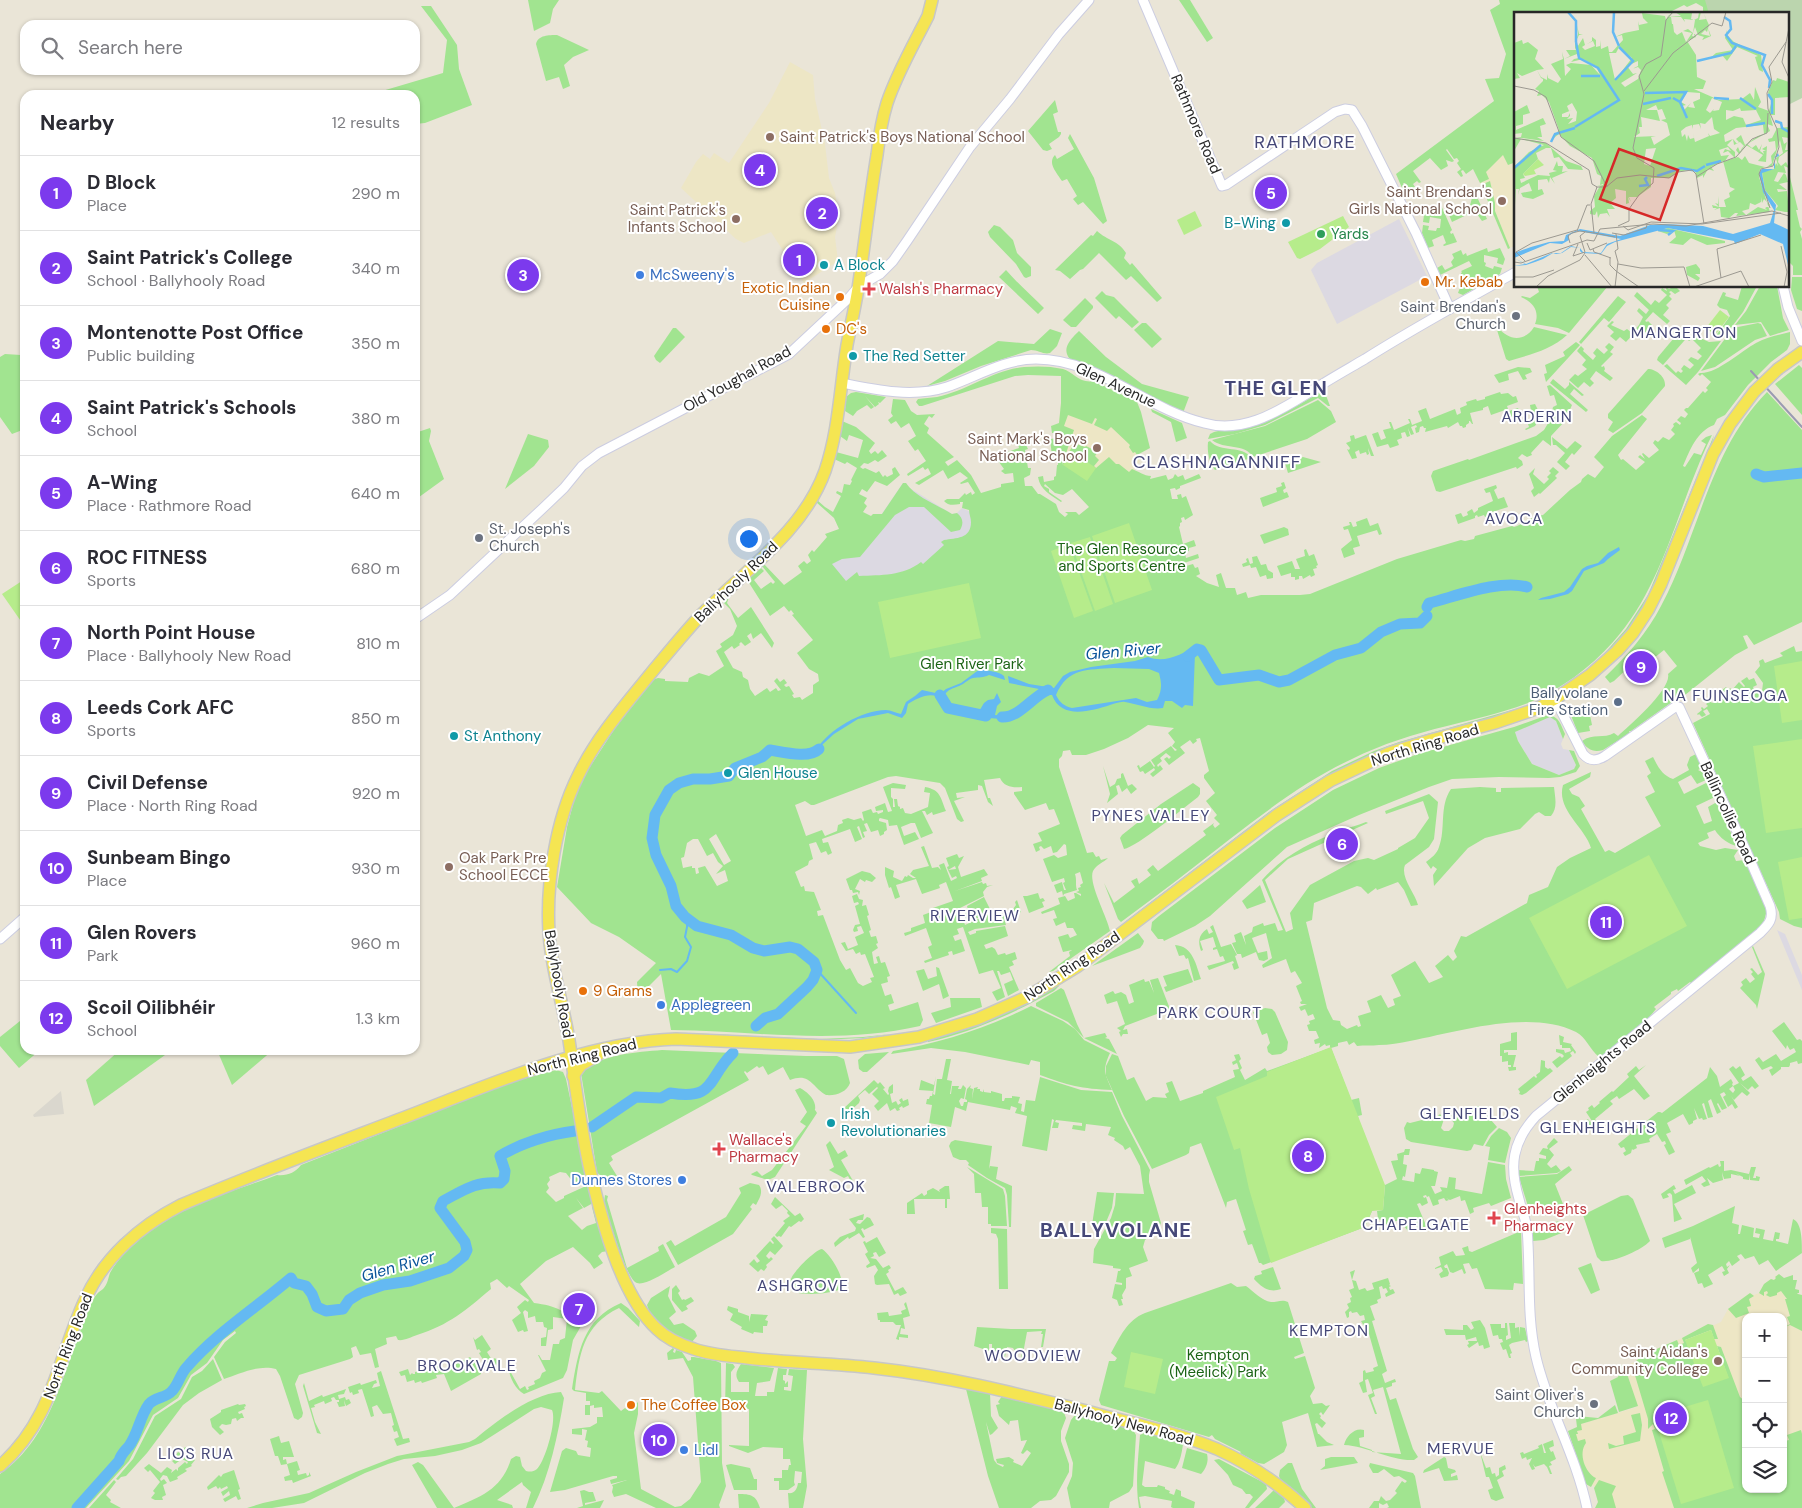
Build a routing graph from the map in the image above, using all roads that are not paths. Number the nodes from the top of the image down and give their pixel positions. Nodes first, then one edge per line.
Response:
1 (932, 0) edge
2 (1089, 0) edge
3 (1143, 0) edge
4 (1514, 273) edge
5 (859, 286) junction
6 (1783, 288) edge
7 (838, 308) junction
8 (1450, 308) junction
9 (851, 323) junction
10 (1802, 341) edge
11 (1802, 352) edge
12 (842, 383) junction
13 (420, 616) edge
14 (1555, 699) junction
15 (1771, 920) joint
16 (20, 921) edge
17 (0, 939) edge
18 (615, 1046) junction
19 (571, 1058) junction
20 (574, 1076) junction
21 (0, 1466) edge
22 (1306, 1508) edge
23 (1587, 1508) edge

1 - 5 main road, Ballyhooly Road
2 - 5 street, Old Youghal Road
3 - 8 street, Rathmore Road
4 - 8 street, Glen Avenue
5 - 7 street, Old Youghal Road
5 - 9 main road, Ballyhooly Road
6 - 10 street
7 - 9 street
7 - 13 street, Old Youghal Road
8 - 12 street, Glen Avenue
9 - 12 main road, Ballyhooly Road
11 - 14 main road, North Ring Road, bridge
12 - 19 main road, Ballyhooly Road
14 - 15 street, Ballincollie Road
14 - 18 main road, North Ring Road
15 - 23 street, Glenheights Road
16 - 17 street
18 - 19 main road, North Ring Road
18 - 20 main road
19 - 20 main road
19 - 21 main road, North Ring Road
20 - 22 main road, Ballyhooly New Road

